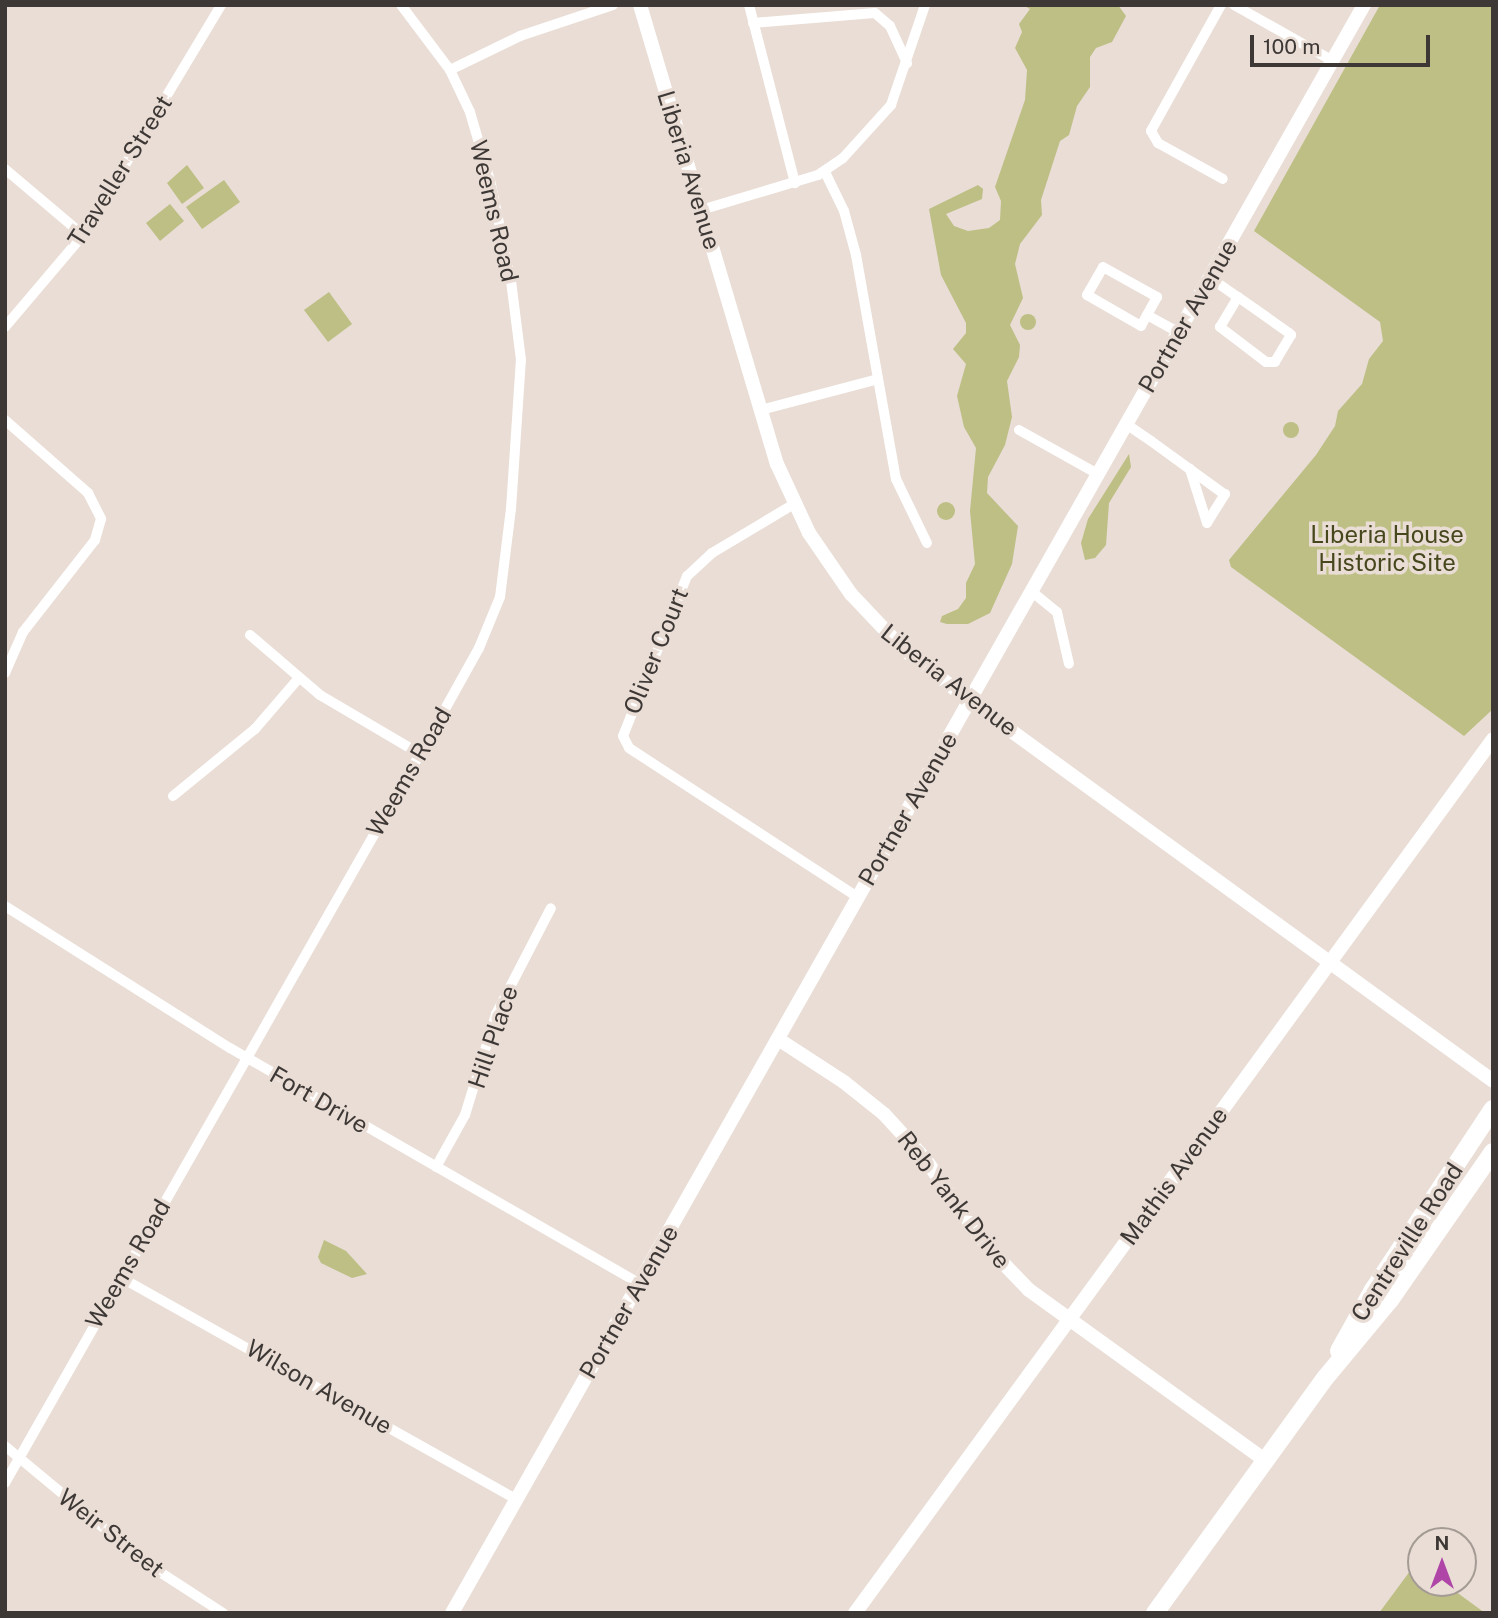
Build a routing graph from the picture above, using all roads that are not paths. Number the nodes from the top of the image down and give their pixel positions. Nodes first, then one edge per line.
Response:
1 (221, 5) edge
2 (401, 5) edge
3 (613, 5) edge
4 (640, 5) edge
5 (749, 5) edge
6 (925, 5) edge
7 (1221, 5) edge
8 (1234, 5) edge
9 (1364, 5) edge
10 (752, 23) junction
11 (1333, 61) junction
12 (907, 63) junction
13 (450, 69) junction
14 (5, 169) edge
15 (825, 172) junction
16 (1223, 179) dead end
17 (795, 183) junction
18 (701, 210) junction
19 (83, 235) junction
20 (1209, 277) junction
21 (1238, 297) junction
22 (1147, 315) junction
23 (5, 327) edge
24 (1178, 332) junction
25 (878, 379) junction
26 (761, 411) junction
27 (5, 420) edge
28 (1126, 424) junction
29 (1019, 430) dead end
30 (1189, 469) junction
31 (1098, 474) junction
32 (794, 504) junction
33 (927, 543) dead end
34 (1031, 591) junction
35 (250, 635) dead end
36 (1069, 664) dead end
37 (5, 673) edge
38 (298, 679) junction
39 (970, 701) junction
40 (1493, 739) edge
41 (420, 754) junction
42 (173, 796) dead end
43 (858, 897) junction
44 (5, 906) edge
45 (551, 908) dead end
46 (1330, 962) junction
47 (778, 1040) junction
48 (246, 1058) junction
49 (1493, 1081) edge
50 (1493, 1109) edge
51 (1490, 1158) edge
52 (436, 1167) junction
53 (120, 1277) junction
54 (640, 1284) junction
55 (1069, 1320) junction
56 (1326, 1377) junction
57 (5, 1446) edge
58 (19, 1459) junction
59 (1265, 1460) junction
60 (5, 1483) edge
61 (517, 1500) junction
62 (222, 1613) edge
63 (452, 1613) edge
64 (855, 1613) edge
65 (1155, 1613) edge

1 - 19 street, Traveller Street
2 - 13 street, Weems Road
3 - 13 street
4 - 18 street, Liberia Avenue
5 - 10 street
6 - 12 street
7 - 16 street
8 - 11 street
9 - 11 street, Portner Avenue
10 - 12 street
10 - 17 street
11 - 20 street, Portner Avenue
12 - 15 street
13 - 41 street, Weems Road
14 - 19 street
15 - 17 street
15 - 25 street
17 - 18 street
18 - 26 street, Liberia Avenue
19 - 23 street, Traveller Street
20 - 21 street
20 - 24 street, Portner Avenue
21 - 21 street
22 - 22 street
22 - 24 street
24 - 28 street, Portner Avenue
25 - 26 street
25 - 33 street
26 - 32 street, Liberia Avenue
27 - 37 street
28 - 30 street
28 - 31 street, Portner Avenue
29 - 31 street
30 - 30 street
31 - 34 street, Portner Avenue
32 - 39 street, Liberia Avenue
32 - 43 street, Oliver Court
34 - 36 street
34 - 39 street, Portner Avenue
35 - 38 street
38 - 41 street
38 - 42 street
39 - 43 street, Portner Avenue
39 - 46 street, Liberia Avenue
40 - 46 street, Mathis Avenue
41 - 48 street, Weems Road
43 - 47 street, Portner Avenue
44 - 48 street, Fort Drive
45 - 52 street, Hill Place
46 - 49 street, Liberia Avenue
46 - 55 street, Mathis Avenue
47 - 54 street, Portner Avenue
47 - 55 street, Reb Yank Drive
48 - 52 street, Fort Drive
48 - 53 street, Weems Road
50 - 56 highway, Centreville Road
51 - 56 highway, Centreville Road
52 - 54 street, Fort Drive
53 - 58 street, Weems Road
53 - 61 street, Wilson Avenue
54 - 61 street, Portner Avenue
55 - 59 street, Reb Yank Drive
55 - 64 street, Mathis Avenue
56 - 59 highway, Centreville Road
57 - 58 street, Weir Street
58 - 60 street, Weems Road
58 - 62 street, Weir Street
59 - 65 highway, Centreville Road
61 - 63 street, Portner Avenue

